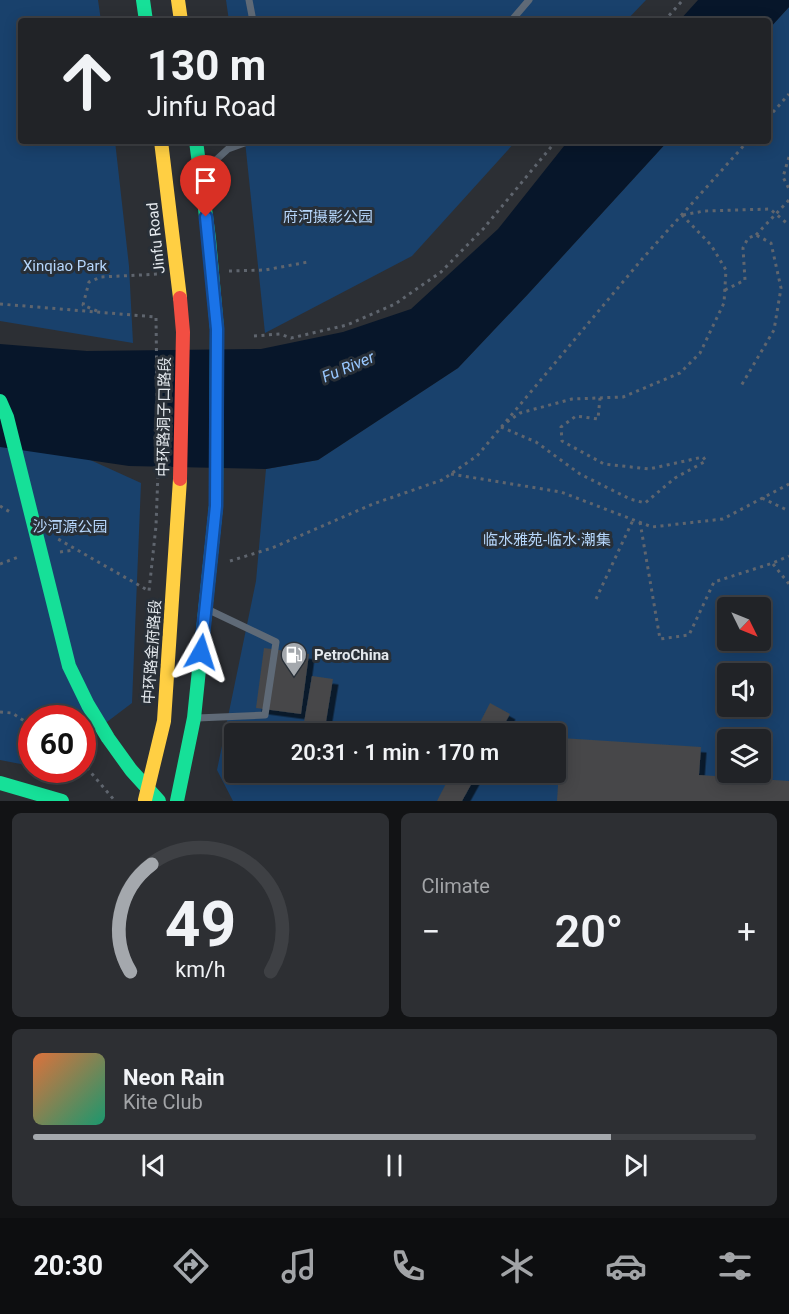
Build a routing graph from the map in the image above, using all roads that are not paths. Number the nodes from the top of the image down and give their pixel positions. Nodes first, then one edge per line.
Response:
1 (143, 0) edge
2 (178, 0) edge
3 (249, 0) edge
4 (529, 0) edge
5 (146, 18) edge
6 (181, 18) edge
7 (252, 18) edge
8 (514, 18) edge
9 (161, 144) edge
10 (196, 144) edge
11 (242, 144) edge
12 (201, 174) junction
13 (183, 333) joint
14 (0, 401) edge
15 (179, 503) joint
16 (206, 608) junction
17 (194, 718) junction
18 (0, 783) edge
19 (62, 801) edge
20 (145, 801) edge
21 (159, 801) edge
22 (177, 801) edge

1 - 5 main road
2 - 6 main road
3 - 7 lane
4 - 8 lane
9 - 13 main road, Jinfu Road
10 - 12 main road
11 - 12 lane
12 - 16 main road
13 - 15 main road, 中环路洞子口路段
14 - 21 main road
15 - 20 main road, 中环路金府路段
16 - 17 main road
16 - 17 lane
17 - 22 main road
18 - 19 main road

